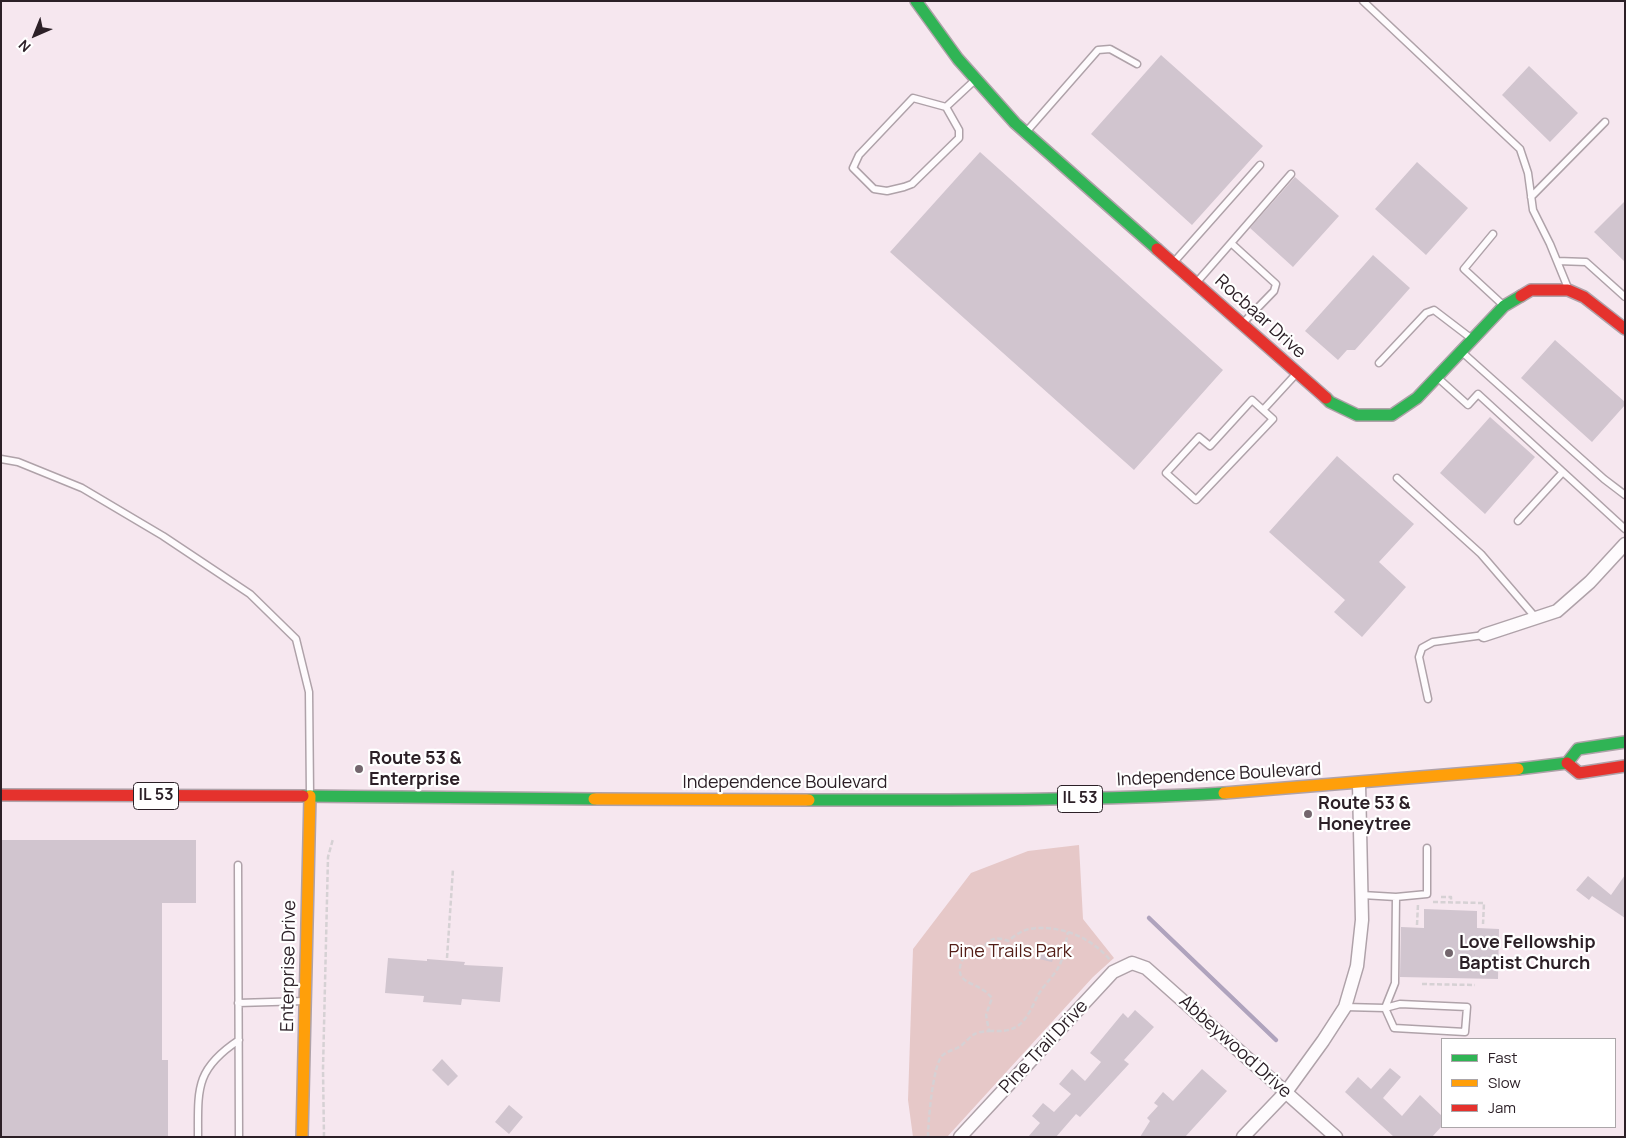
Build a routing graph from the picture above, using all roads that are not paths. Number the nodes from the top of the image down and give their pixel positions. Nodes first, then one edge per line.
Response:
1 (916, 1) edge
2 (1364, 1) edge
3 (1137, 64) dead end
4 (976, 79) junction
5 (946, 107) junction
6 (1605, 122) dead end
7 (1026, 132) junction
8 (1260, 165) dead end
9 (1291, 174) dead end
10 (1531, 197) junction
11 (1493, 234) dead end
12 (1231, 243) junction
13 (1557, 261) junction
14 (1173, 263) junction
15 (1196, 284) junction
16 (1568, 290) junction
17 (1625, 297) edge
18 (1504, 306) junction
19 (1242, 324) junction
20 (1625, 329) edge
21 (1473, 340) junction
22 (1462, 352) junction
23 (1379, 362) dead end
24 (1297, 373) junction
25 (1437, 377) junction
26 (1263, 410) junction
27 (1, 459) edge
28 (1563, 472) junction
29 (1397, 478) dead end
30 (1625, 495) edge
31 (1518, 521) dead end
32 (1625, 529) edge
33 (1625, 544) edge
34 (1536, 618) junction
35 (1484, 635) joint
36 (1428, 699) dead end
37 (1625, 742) edge
38 (1567, 763) junction
39 (1625, 766) edge
40 (1359, 784) junction
41 (1, 795) edge
42 (310, 796) junction
43 (1427, 848) dead end
44 (238, 865) dead end
45 (1362, 895) junction
46 (1396, 897) junction
47 (1132, 963) joint
48 (306, 1001) junction
49 (238, 1003) junction
50 (1345, 1007) junction
51 (1385, 1008) junction
52 (238, 1040) junction
53 (1286, 1092) junction
54 (198, 1137) edge
55 (239, 1137) edge
56 (302, 1137) edge
57 (960, 1137) edge
58 (1243, 1137) edge
59 (1336, 1137) edge

1 - 4 main road, Rocbaar Drive
2 - 10 lane
3 - 7 lane
4 - 5 lane
4 - 7 main road, Rocbaar Drive
5 - 5 lane
6 - 10 lane
7 - 14 main road, Rocbaar Drive
8 - 14 lane
9 - 12 lane
10 - 13 lane
11 - 18 lane
12 - 15 lane
12 - 19 lane
13 - 16 lane
13 - 17 lane
14 - 15 main road, Rocbaar Drive
15 - 19 main road, Rocbaar Drive
16 - 18 main road, Rocbaar Drive
16 - 20 main road, Rocbaar Drive
18 - 21 main road, Rocbaar Drive
19 - 24 main road, Rocbaar Drive
21 - 22 main road, Rocbaar Drive
21 - 23 lane
22 - 25 main road, Rocbaar Drive
22 - 30 lane
24 - 25 main road, Rocbaar Drive
24 - 26 lane
25 - 28 lane
26 - 26 lane
27 - 42 lane
28 - 31 lane
28 - 32 lane
29 - 34 lane
33 - 34 street
34 - 35 street
35 - 36 lane
37 - 38 main road
38 - 39 main road, Independence Boulevard / IL 53
38 - 40 main road, Independence Boulevard / IL 53
40 - 42 main road, Independence Boulevard / IL 53
40 - 45 street
41 - 42 main road, Independence Boulevard / IL 53
42 - 48 main road, Enterprise Drive
43 - 46 lane
44 - 49 lane
45 - 46 lane
45 - 50 street
46 - 51 lane
47 - 53 street, Abbeywood Drive
47 - 57 street, Pine Trail Drive
48 - 49 lane
48 - 56 main road, Enterprise Drive
49 - 52 lane
50 - 51 lane
50 - 53 street
51 - 51 lane
52 - 54 lane
52 - 55 lane
53 - 58 street
53 - 59 street, Abbeywood Drive

